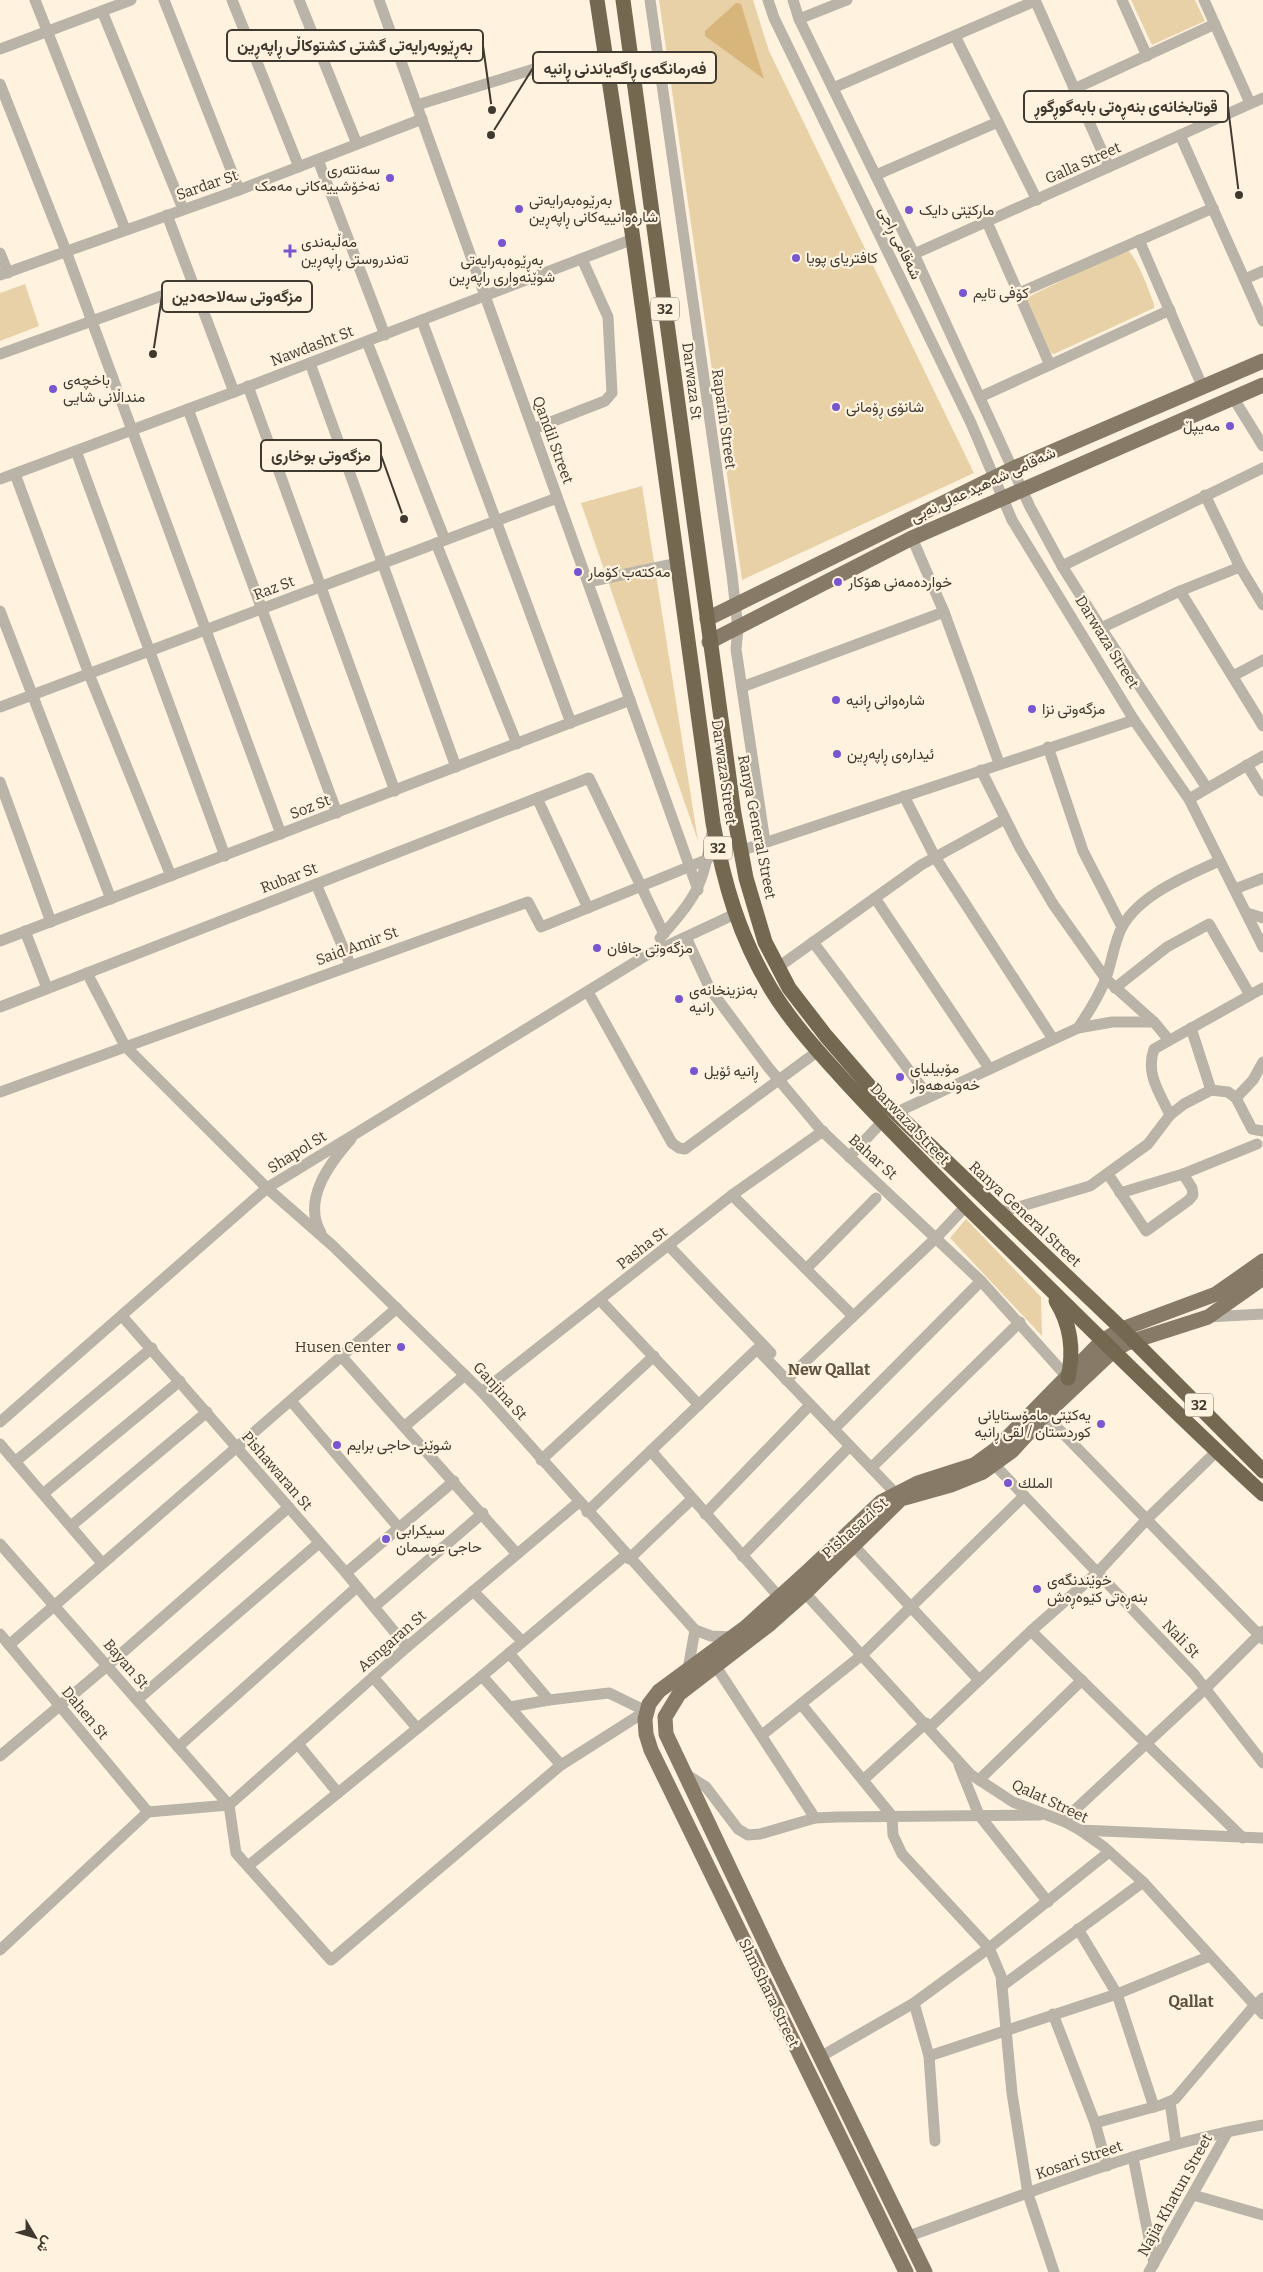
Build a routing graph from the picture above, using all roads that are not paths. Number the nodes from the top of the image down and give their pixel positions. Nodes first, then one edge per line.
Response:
1 (34, 0) edge
2 (131, 0) edge
3 (164, 0) edge
4 (232, 0) edge
5 (299, 0) edge
6 (380, 0) edge
7 (597, 0) edge
8 (623, 0) edge
9 (650, 0) edge
10 (768, 0) edge
11 (793, 0) edge
12 (847, 0) edge
13 (1035, 0) edge
14 (1122, 0) edge
15 (1204, 0) edge
16 (103, 7) edge
17 (799, 19) junction
18 (1215, 24) junction
19 (46, 31) junction
20 (955, 36) junction
21 (0, 49) edge
22 (1147, 56) junction
23 (573, 57) dead end
24 (0, 84) edge
25 (833, 88) junction
26 (1074, 89) junction
27 (1263, 98) edge
28 (1250, 103) junction
29 (417, 105) junction
30 (422, 119) junction
31 (998, 122) junction
32 (1180, 135) junction
33 (357, 144) junction
34 (318, 160) junction
35 (299, 167) junction
36 (1109, 167) junction
37 (876, 175) junction
38 (239, 190) junction
39 (1036, 200) junction
40 (1213, 208) junction
41 (183, 209) junction
42 (167, 214) junction
43 (987, 222) junction
44 (125, 229) junction
45 (633, 239) junction
46 (1139, 240) junction
47 (66, 251) junction
48 (0, 253) edge
49 (914, 254) junction
50 (582, 259) junction
51 (1263, 271) edge
52 (4, 274) edge
53 (1245, 279) junction
54 (192, 285) junction
55 (1019, 294) junction
56 (486, 296) junction
57 (1170, 310) junction
58 (422, 321) junction
59 (1263, 321) edge
60 (90, 322) junction
61 (385, 335) junction
62 (366, 342) junction
63 (0, 354) edge
64 (1263, 361) edge
65 (310, 363) junction
66 (1050, 365) junction
67 (248, 386) junction
68 (1263, 386) edge
69 (1204, 388) junction
70 (234, 392) junction
71 (980, 397) junction
72 (1234, 399) junction
73 (188, 409) junction
74 (533, 429) junction
75 (131, 430) junction
76 (1263, 446) edge
77 (76, 451) junction
78 (1014, 468) junction
79 (1263, 468) edge
80 (15, 474) junction
81 (995, 477) junction
82 (0, 479) edge
83 (1023, 491) junction
84 (1205, 494) junction
85 (557, 498) junction
86 (1004, 499) junction
87 (495, 521) junction
88 (912, 538) junction
89 (440, 542) junction
90 (678, 563) junction
91 (382, 564) junction
92 (1062, 566) junction
93 (1240, 567) junction
94 (588, 582) junction
95 (321, 587) junction
96 (1180, 591) junction
97 (1263, 605) edge
98 (736, 606) junction
99 (262, 609) junction
100 (0, 611) edge
101 (944, 612) junction
102 (706, 619) junction
103 (1101, 628) junction
104 (738, 629) junction
105 (205, 630) junction
106 (709, 642) junction
107 (150, 651) junction
108 (1263, 660) edge
109 (89, 674) junction
110 (1233, 676) junction
111 (742, 687) junction
112 (32, 695) junction
113 (630, 700) junction
114 (0, 707) edge
115 (1134, 720) junction
116 (571, 724) junction
117 (1263, 726) edge
118 (517, 744) junction
119 (1048, 747) junction
120 (1263, 756) edge
121 (999, 763) junction
122 (1247, 765) junction
123 (456, 767) junction
124 (981, 770) junction
125 (0, 782) edge
126 (1207, 788) junction
127 (395, 791) junction
128 (1263, 791) edge
129 (904, 796) junction
130 (537, 798) junction
131 (1189, 798) junction
132 (337, 813) junction
133 (1005, 819) junction
134 (714, 823) junction
135 (281, 834) junction
136 (765, 842) junction
137 (740, 851) junction
138 (225, 856) junction
139 (935, 857) junction
140 (708, 859) junction
141 (1219, 861) junction
142 (690, 867) junction
143 (171, 876) junction
144 (1263, 878) edge
145 (316, 884) junction
146 (640, 888) junction
147 (1235, 889) junction
148 (698, 890) junction
149 (875, 898) junction
150 (111, 899) junction
151 (588, 908) junction
152 (1247, 913) junction
153 (735, 914) junction
154 (1263, 918) edge
155 (51, 922) junction
156 (1122, 927) junction
157 (25, 931) junction
158 (664, 934) junction
159 (686, 937) junction
160 (0, 941) edge
161 (813, 942) junction
162 (1263, 947) edge
163 (645, 956) junction
164 (350, 964) junction
165 (777, 968) junction
166 (87, 973) junction
167 (1106, 979) junction
168 (47, 988) junction
169 (1115, 988) junction
170 (1263, 988) edge
171 (588, 992) junction
172 (1250, 995) junction
173 (0, 1007) edge
174 (1154, 1022) junction
175 (1078, 1028) junction
176 (1191, 1028) junction
177 (1052, 1039) junction
178 (1169, 1040) junction
179 (125, 1046) junction
180 (818, 1052) junction
181 (1263, 1062) edge
182 (989, 1068) junction
183 (1258, 1079) edge
184 (779, 1081) junction
185 (1211, 1090) junction
186 (0, 1092) edge
187 (929, 1097) junction
188 (1236, 1098) junction
189 (895, 1113) junction
190 (1170, 1116) junction
191 (882, 1122) junction
192 (370, 1123) junction
193 (1257, 1130) edge
194 (823, 1131) junction
195 (1260, 1148) edge
196 (849, 1157) junction
197 (1108, 1174) junction
198 (1183, 1174) junction
199 (267, 1188) junction
200 (1120, 1193) junction
201 (732, 1195) junction
202 (876, 1198) dead end
203 (966, 1206) junction
204 (998, 1213) junction
205 (936, 1238) junction
206 (333, 1246) junction
207 (669, 1246) junction
208 (1263, 1261) edge
209 (806, 1269) junction
210 (1263, 1278) edge
211 (981, 1281) junction
212 (1046, 1285) junction
213 (600, 1300) junction
214 (397, 1308) junction
215 (1263, 1314) edge
216 (122, 1316) junction
217 (853, 1316) junction
218 (1208, 1317) junction
219 (1020, 1322) junction
220 (1122, 1329) junction
221 (1134, 1341) junction
222 (1107, 1346) junction
223 (152, 1348) junction
224 (654, 1356) junction
225 (342, 1357) junction
226 (465, 1374) junction
227 (789, 1378) junction
228 (1068, 1378) junction
229 (180, 1380) junction
230 (482, 1392) junction
231 (291, 1401) junction
232 (700, 1405) junction
233 (810, 1405) junction
234 (207, 1412) junction
235 (1045, 1415) junction
236 (0, 1422) edge
237 (405, 1426) junction
238 (834, 1429) junction
239 (0, 1444) edge
240 (850, 1446) junction
241 (237, 1448) junction
242 (651, 1451) junction
243 (1216, 1452) junction
244 (16, 1460) junction
245 (541, 1460) junction
246 (990, 1460) junction
247 (871, 1468) junction
248 (1263, 1471) edge
249 (454, 1481) junction
250 (44, 1493) junction
251 (1263, 1494) edge
252 (898, 1496) junction
253 (1024, 1496) junction
254 (692, 1499) junction
255 (579, 1502) junction
256 (289, 1507) junction
257 (587, 1512) junction
258 (483, 1513) junction
259 (705, 1514) junction
260 (1147, 1519) junction
261 (72, 1526) junction
262 (399, 1528) junction
263 (319, 1542) junction
264 (0, 1544) edge
265 (854, 1546) junction
266 (517, 1554) junction
267 (742, 1556) junction
268 (628, 1557) junction
269 (102, 1563) junction
270 (1098, 1572) junction
271 (346, 1573) junction
272 (357, 1587) junction
273 (473, 1591) junction
274 (806, 1593) junction
275 (780, 1598) junction
276 (54, 1605) junction
277 (374, 1607) junction
278 (911, 1607) junction
279 (695, 1630) junction
280 (1031, 1631) junction
281 (0, 1634) edge
282 (1262, 1635) edge
283 (733, 1637) junction
284 (522, 1641) junction
285 (9, 1645) junction
286 (407, 1648) junction
287 (509, 1653) junction
288 (862, 1654) junction
289 (715, 1665) junction
290 (107, 1666) junction
291 (688, 1669) junction
292 (482, 1676) junction
293 (373, 1677) junction
294 (979, 1680) junction
295 (1082, 1680) junction
296 (1206, 1688) junction
297 (137, 1700) junction
298 (549, 1700) junction
299 (801, 1704) junction
300 (59, 1705) junction
301 (510, 1707) junction
302 (646, 1711) junction
303 (665, 1717) junction
304 (928, 1725) junction
305 (417, 1728) junction
306 (762, 1735) junction
307 (1147, 1742) junction
308 (298, 1744) junction
309 (178, 1747) junction
310 (0, 1756) edge
311 (958, 1761) junction
312 (1263, 1763) edge
313 (561, 1765) junction
314 (684, 1773) junction
315 (863, 1780) junction
316 (979, 1780) junction
317 (338, 1793) junction
318 (229, 1805) junction
319 (148, 1812) junction
320 (979, 1815) junction
321 (1047, 1815) junction
322 (892, 1816) junction
323 (815, 1818) junction
324 (1063, 1821) junction
325 (1080, 1830) junction
326 (1243, 1838) junction
327 (1263, 1838) edge
328 (1109, 1852) junction
329 (248, 1866) junction
330 (1143, 1882) junction
331 (1048, 1902) junction
332 (1078, 1929) junction
333 (989, 1948) junction
334 (0, 1950) edge
335 (1210, 1956) junction
336 (1002, 1986) junction
337 (1117, 1994) junction
338 (1258, 2002) edge
339 (914, 2003) junction
340 (1053, 2014) junction
341 (1263, 2014) edge
342 (1005, 2032) junction
343 (929, 2056) junction
344 (820, 2057) junction
345 (1170, 2102) junction
346 (1154, 2107) junction
347 (1094, 2123) junction
348 (1263, 2125) edge
349 (1227, 2133) junction
350 (935, 2141) dead end
351 (1176, 2144) junction
352 (1133, 2157) junction
353 (1107, 2166) junction
354 (884, 2188) junction
355 (1028, 2194) junction
356 (1193, 2195) junction
357 (868, 2196) junction
358 (896, 2211) junction
359 (1263, 2215) edge
360 (879, 2219) junction
361 (909, 2236) junction
362 (1151, 2268) edge
363 (906, 2272) edge
364 (925, 2272) edge
365 (1054, 2272) edge

1 - 19 street
2 - 16 street
3 - 38 street
4 - 35 street
5 - 33 street
6 - 29 street, Qandil Street
7 - 45 highway, Darwaza Street / 32
8 - 102 highway, Darwaza St / 32
9 - 98 street, Raparin Street
10 - 81 street, شەقامی ڕاجی
11 - 17 street, شەقامی ڕاجی
12 - 17 street
13 - 20 street
13 - 26 street
14 - 22 street
15 - 18 street
16 - 19 street
16 - 41 street
17 - 25 street, شەقامی ڕاجی
18 - 22 street
18 - 28 street
19 - 21 street
19 - 44 street
20 - 25 street
20 - 31 street
22 - 26 street
23 - 29 street
24 - 47 street
25 - 37 street, شەقامی ڕاجی
26 - 36 street
27 - 28 street, Galla Street
28 - 32 street, Galla Street
29 - 30 street, Qandil Street
30 - 33 street, Sardar St
30 - 56 street, Qandil Street
31 - 37 street
31 - 39 street
32 - 36 street, Galla Street
32 - 40 street
33 - 34 street, Sardar St
34 - 35 street, Sardar St
34 - 61 street
35 - 38 street, Sardar St
36 - 39 street, Galla Street
37 - 49 street, شەقامی ڕاجی
38 - 41 street, Sardar St
39 - 43 street, Galla Street
40 - 46 street
40 - 53 street
41 - 42 street, Sardar St
42 - 44 street, Sardar St
42 - 54 street
43 - 49 street, Galla Street
43 - 55 street
44 - 47 street, Sardar St
45 - 50 street, Nawdasht St
45 - 90 highway, Darwaza Street / 32
46 - 55 street
46 - 57 street
47 - 52 street, Sardar St
47 - 60 street
48 - 52 street
49 - 71 street, شەقامی ڕاجی
50 - 56 street, Nawdasht St
50 - 74 street
51 - 53 street
53 - 59 street
54 - 60 street
54 - 70 street
55 - 66 street
56 - 58 street, Nawdasht St
56 - 74 street, Qandil Street
57 - 66 street
57 - 69 street
58 - 61 street, Nawdasht St
58 - 87 street
60 - 63 street
60 - 75 street
61 - 62 street, Nawdasht St
62 - 65 street, Nawdasht St
62 - 89 street
64 - 69 main road, شەقامی شەهید عەلی نەبی
65 - 67 street, Nawdasht St
65 - 91 street
66 - 71 street
67 - 70 street, Nawdasht St
67 - 95 street
68 - 72 main road, شەقامی شەهید عەلی نەبی
69 - 78 main road, شەقامی شەهید عەلی نەبی
70 - 73 street, Nawdasht St
71 - 78 street, شەقامی ڕاجی
72 - 76 street
72 - 83 main road, شەقامی شەهید عەلی نەبی
73 - 75 street, Nawdasht St
73 - 99 street
74 - 85 street, Qandil Street
75 - 77 street, Nawdasht St
75 - 105 street
77 - 80 street, Nawdasht St
77 - 107 street
78 - 81 main road, شەقامی شەهید عەلی نەبی
78 - 83 street, شەقامی ڕاجی
79 - 84 street
80 - 82 street, Nawdasht St
80 - 109 street
81 - 86 street, شەقامی ڕاجی
81 - 98 main road, شەقامی شەهید عەلی نەبی
83 - 86 main road, شەقامی شەهید عەلی نەبی
83 - 92 street, Darwaza Street
84 - 92 street
84 - 93 street
85 - 87 street, Raz St
85 - 94 street, Qandil Street
86 - 88 main road, شەقامی شەهید عەلی نەبی
86 - 115 street, Darwaza Street
87 - 89 street, Raz St
87 - 116 street
88 - 101 street
88 - 104 main road, شەقامی شەهید عەلی نەبی
89 - 91 street, Raz St
89 - 118 street
90 - 94 street
90 - 134 highway, Darwaza Street / 32
91 - 95 street, Raz St
91 - 123 street
92 - 103 street, Darwaza Street
93 - 96 street
93 - 97 street
94 - 113 street, Qandil Street
95 - 99 street, Raz St
95 - 127 street
96 - 103 street
96 - 110 street
98 - 102 main road, شەقامی شەهید عەلی نەبی
98 - 104 street, Raparin Street
99 - 105 street, Raz St
99 - 132 street
100 - 112 street
101 - 111 street
101 - 121 street
102 - 106 highway, Ranya General Street / 32
103 - 126 street, Darwaza Street
104 - 106 main road, شەقامی شەهید عەلی نەبی
104 - 111 street, Raparin Street
105 - 107 street, Raz St
105 - 135 street
106 - 137 highway, Ranya General Street / 32
107 - 109 street, Raz St
107 - 138 street
108 - 110 street
109 - 112 street, Raz St
109 - 143 street
110 - 117 street
111 - 136 street, Raparin Street
112 - 114 street, Raz St
112 - 150 street
113 - 116 street, Soz St
113 - 142 street, Qandil Street
115 - 119 street
115 - 131 street, Darwaza Street
116 - 118 street, Soz St
118 - 123 street, Soz St
119 - 121 street
119 - 156 street
120 - 122 street
121 - 124 street
122 - 126 street
122 - 128 street
123 - 127 street, Soz St
124 - 129 street
124 - 133 street
125 - 155 street
126 - 131 street
127 - 132 street, Soz St
129 - 136 street
129 - 139 street
130 - 145 street, Rubar St
130 - 146 street, Rubar St
130 - 151 street
131 - 141 street, Darwaza Street
132 - 135 street, Soz St
133 - 139 street
133 - 167 street
134 - 140 street
134 - 153 highway, Darwaza Street / 32
135 - 138 street, Soz St
136 - 137 street
137 - 165 highway, Ranya General Street / 32
138 - 143 street, Soz St
139 - 149 street
139 - 177 street
140 - 142 street, Said Amir St
140 - 148 street
141 - 147 street, Darwaza Street
141 - 156 street
142 - 146 street, Said Amir St
142 - 148 street, Qandil Street
143 - 150 street, Soz St
144 - 147 street
145 - 164 street
145 - 166 street, Rubar St
146 - 151 street, Said Amir St
146 - 158 street
147 - 152 street, Darwaza Street
148 - 158 street
149 - 161 street
149 - 182 street
150 - 155 street, Soz St
151 - 164 street, Said Amir St
152 - 154 street
152 - 162 street, Darwaza Street
153 - 159 street
153 - 180 highway, Darwaza Street / 32
155 - 157 street, Soz St
156 - 167 street
157 - 160 street, Soz St
157 - 168 street
158 - 163 street
159 - 163 street
159 - 184 street, Bahar St
161 - 165 street
161 - 187 street
163 - 171 street, Shapol St
164 - 179 street, Said Amir St
165 - 189 highway, Ranya General Street / 32
166 - 168 street, Rubar St
166 - 179 street, Ganjina St
167 - 169 street
167 - 175 street
168 - 173 street, Rubar St
169 - 172 street
169 - 174 street
170 - 172 street
171 - 184 street
171 - 192 street, Shapol St
172 - 176 street
174 - 175 street
174 - 178 street
175 - 177 street
176 - 178 street
176 - 185 street
177 - 182 street
178 - 190 street
179 - 186 street, Said Amir St
179 - 199 street, Ganjina St
180 - 184 street
180 - 191 highway, Darwaza Street / 32
181 - 183 street
182 - 187 street
183 - 188 street
184 - 194 street, Bahar St
185 - 188 street
185 - 190 street
187 - 189 street
188 - 193 street
189 - 204 highway, Ranya General Street / 32
190 - 197 street
191 - 196 street
191 - 203 highway, Darwaza Street / 32
192 - 199 street, Shapol St
192 - 206 street
193 - 195 street
194 - 196 street, Bahar St
194 - 201 street, Pasha St
195 - 198 street
196 - 205 street, Bahar St
197 - 200 street
197 - 204 street
198 - 200 street
198 - 200 street
199 - 206 street, Ganjina St
199 - 216 street, Shapol St
201 - 207 street, Pasha St
201 - 209 street
202 - 209 street
203 - 205 street
203 - 212 highway, Darwaza Street / 32
204 - 220 highway, Ranya General Street / 32
205 - 211 street, Bahar St
205 - 217 street
206 - 214 street, Ganjina St
207 - 213 street, Pasha St
207 - 227 street
208 - 220 main road, Pishasazi St
209 - 217 street
210 - 218 main road, Pishasazi St
211 - 219 street, Bahar St
211 - 238 street
212 - 222 highway, Darwaza Street / 32
212 - 228 highway
213 - 224 street
213 - 230 street, Pasha St
214 - 225 street
214 - 226 street, Ganjina St
215 - 218 street
216 - 223 street, Pishawaran St
216 - 236 street, Shapol St
217 - 227 street
218 - 221 main road, Pishasazi St
219 - 228 street, Bahar St
219 - 247 street
220 - 221 highway, Ranya General Street / 32
220 - 222 main road, Pishasazi St
221 - 222 main road, Pishasazi St
221 - 248 highway, Ranya General Street / 32
222 - 228 main road, Pishasazi St
222 - 235 main road, Pishasazi St
222 - 243 highway, Darwaza Street / 32
223 - 229 street, Pishawaran St
223 - 244 street
224 - 232 street
224 - 245 street
225 - 231 street
225 - 237 street
226 - 230 street, Ganjina St
226 - 237 street
227 - 232 street
227 - 233 street
228 - 246 main road, Pishasazi St
229 - 234 street, Pishawaran St
229 - 250 street
230 - 245 street, Ganjina St
231 - 241 street
231 - 262 street
232 - 242 street
233 - 238 street
233 - 259 street
234 - 241 street, Pishawaran St
234 - 261 street
235 - 246 main road, Pishasazi St
235 - 260 street
237 - 249 street
238 - 240 street
239 - 244 street
240 - 247 street
240 - 267 street
241 - 256 street, Pishawaran St
241 - 269 street
242 - 254 street
242 - 257 street
243 - 251 highway, Darwaza Street / 32
243 - 260 street
244 - 250 street
245 - 255 street, Ganjina St
246 - 252 main road, Pishasazi St
246 - 253 street, Nali St
247 - 252 street
249 - 258 street
249 - 262 street
250 - 261 street
252 - 265 main road, Pishasazi St
252 - 275 main road, Pishasazi St
253 - 270 street, Nali St
253 - 278 street
254 - 259 street
254 - 268 street
255 - 257 street, Ganjina St
255 - 266 street, Asngaran St
256 - 263 street, Pishawaran St
256 - 290 street
257 - 268 street, Ganjina St
258 - 266 street
258 - 277 street
259 - 267 street
260 - 270 street
260 - 282 street
261 - 269 street
262 - 271 street
263 - 271 street, Pishawaran St
263 - 297 street
264 - 276 street, Bayan St
265 - 274 main road, Pishasazi St
265 - 278 street
266 - 273 street, Asngaran St
267 - 275 street
268 - 279 street, Ganjina St
268 - 284 street
269 - 276 street
270 - 280 street
270 - 296 street, Nali St
271 - 272 street, Pishawaran St
272 - 277 street, Pishawaran St
272 - 309 street
273 - 284 street
273 - 286 street, Asngaran St
274 - 288 street, Qalat Street
274 - 289 main road, Pishasazi St
275 - 283 main road, Pishasazi St
276 - 285 street
276 - 290 street, Bayan St
277 - 286 street, Pishawaran St
278 - 288 street
278 - 294 street
279 - 283 street
279 - 291 street
280 - 294 street
280 - 295 street
281 - 285 street, Dahen St
282 - 296 street
283 - 291 main road, Pishasazi St
284 - 287 street
285 - 300 street, Dahen St
286 - 293 street, Asngaran St
287 - 292 street
287 - 298 street
288 - 299 street
288 - 304 street, Qalat Street
289 - 303 main road, Pishasazi St
289 - 306 street
290 - 297 street, Bayan St
290 - 300 street
291 - 302 main road, Pishasazi St
292 - 301 street
292 - 305 street
293 - 305 street
293 - 308 street, Asngaran St
294 - 304 street
295 - 307 street
295 - 316 street
296 - 307 street
296 - 312 street, Nali St
297 - 309 street, Bayan St
298 - 301 street
298 - 302 street
299 - 306 street
299 - 315 street
300 - 310 street
300 - 319 street, Dahen St
301 - 313 street
302 - 303 main road
302 - 313 street
302 - 357 main road, ShmShara Street
303 - 314 main road, ShmShara Street
304 - 311 street, Qalat Street
304 - 315 street
305 - 317 street
306 - 323 street
307 - 324 street
307 - 326 street
308 - 317 street
308 - 318 street, Asngaran St
309 - 318 street, Bayan St
311 - 316 street, Qalat Street
311 - 320 street
313 - 329 street
314 - 323 street
314 - 344 main road, ShmShara Street
315 - 322 street
316 - 321 street, Qalat Street
317 - 329 street
318 - 319 street
318 - 329 street
319 - 334 street
320 - 321 street
320 - 322 street
320 - 331 street
321 - 324 street, Qalat Street
322 - 323 street
322 - 333 street
324 - 325 street, Qalat Street
325 - 326 street
325 - 328 street, Qalat Street
326 - 327 street
328 - 330 street, Qalat Street
328 - 331 street
330 - 332 street
330 - 335 street, Qalat Street
331 - 333 street
332 - 336 street
332 - 337 street
333 - 336 street
333 - 339 street
335 - 337 street
335 - 338 street, Qalat Street
336 - 342 street
337 - 340 street
337 - 346 street
338 - 341 street, Qalat Street
338 - 345 street
339 - 343 street
339 - 344 street
340 - 342 street
340 - 347 street
342 - 343 street
342 - 355 street
343 - 350 street
344 - 354 main road, ShmShara Street
345 - 346 street
345 - 351 street
346 - 347 street
347 - 353 street
348 - 349 street, Kosari Street
349 - 351 street, Kosari Street
349 - 356 street, Najia Khatun Street
351 - 352 street, Kosari Street
352 - 353 street, Kosari Street
352 - 362 street
353 - 355 street, Kosari Street
354 - 357 main road
354 - 358 main road, ShmShara Street
355 - 361 street, Kosari Street
355 - 365 street
356 - 359 street
356 - 362 street, Najia Khatun Street
357 - 360 main road, ShmShara Street
358 - 360 main road
358 - 361 main road, ShmShara Street
360 - 363 main road, ShmShara Street
361 - 364 main road, ShmShara Street

